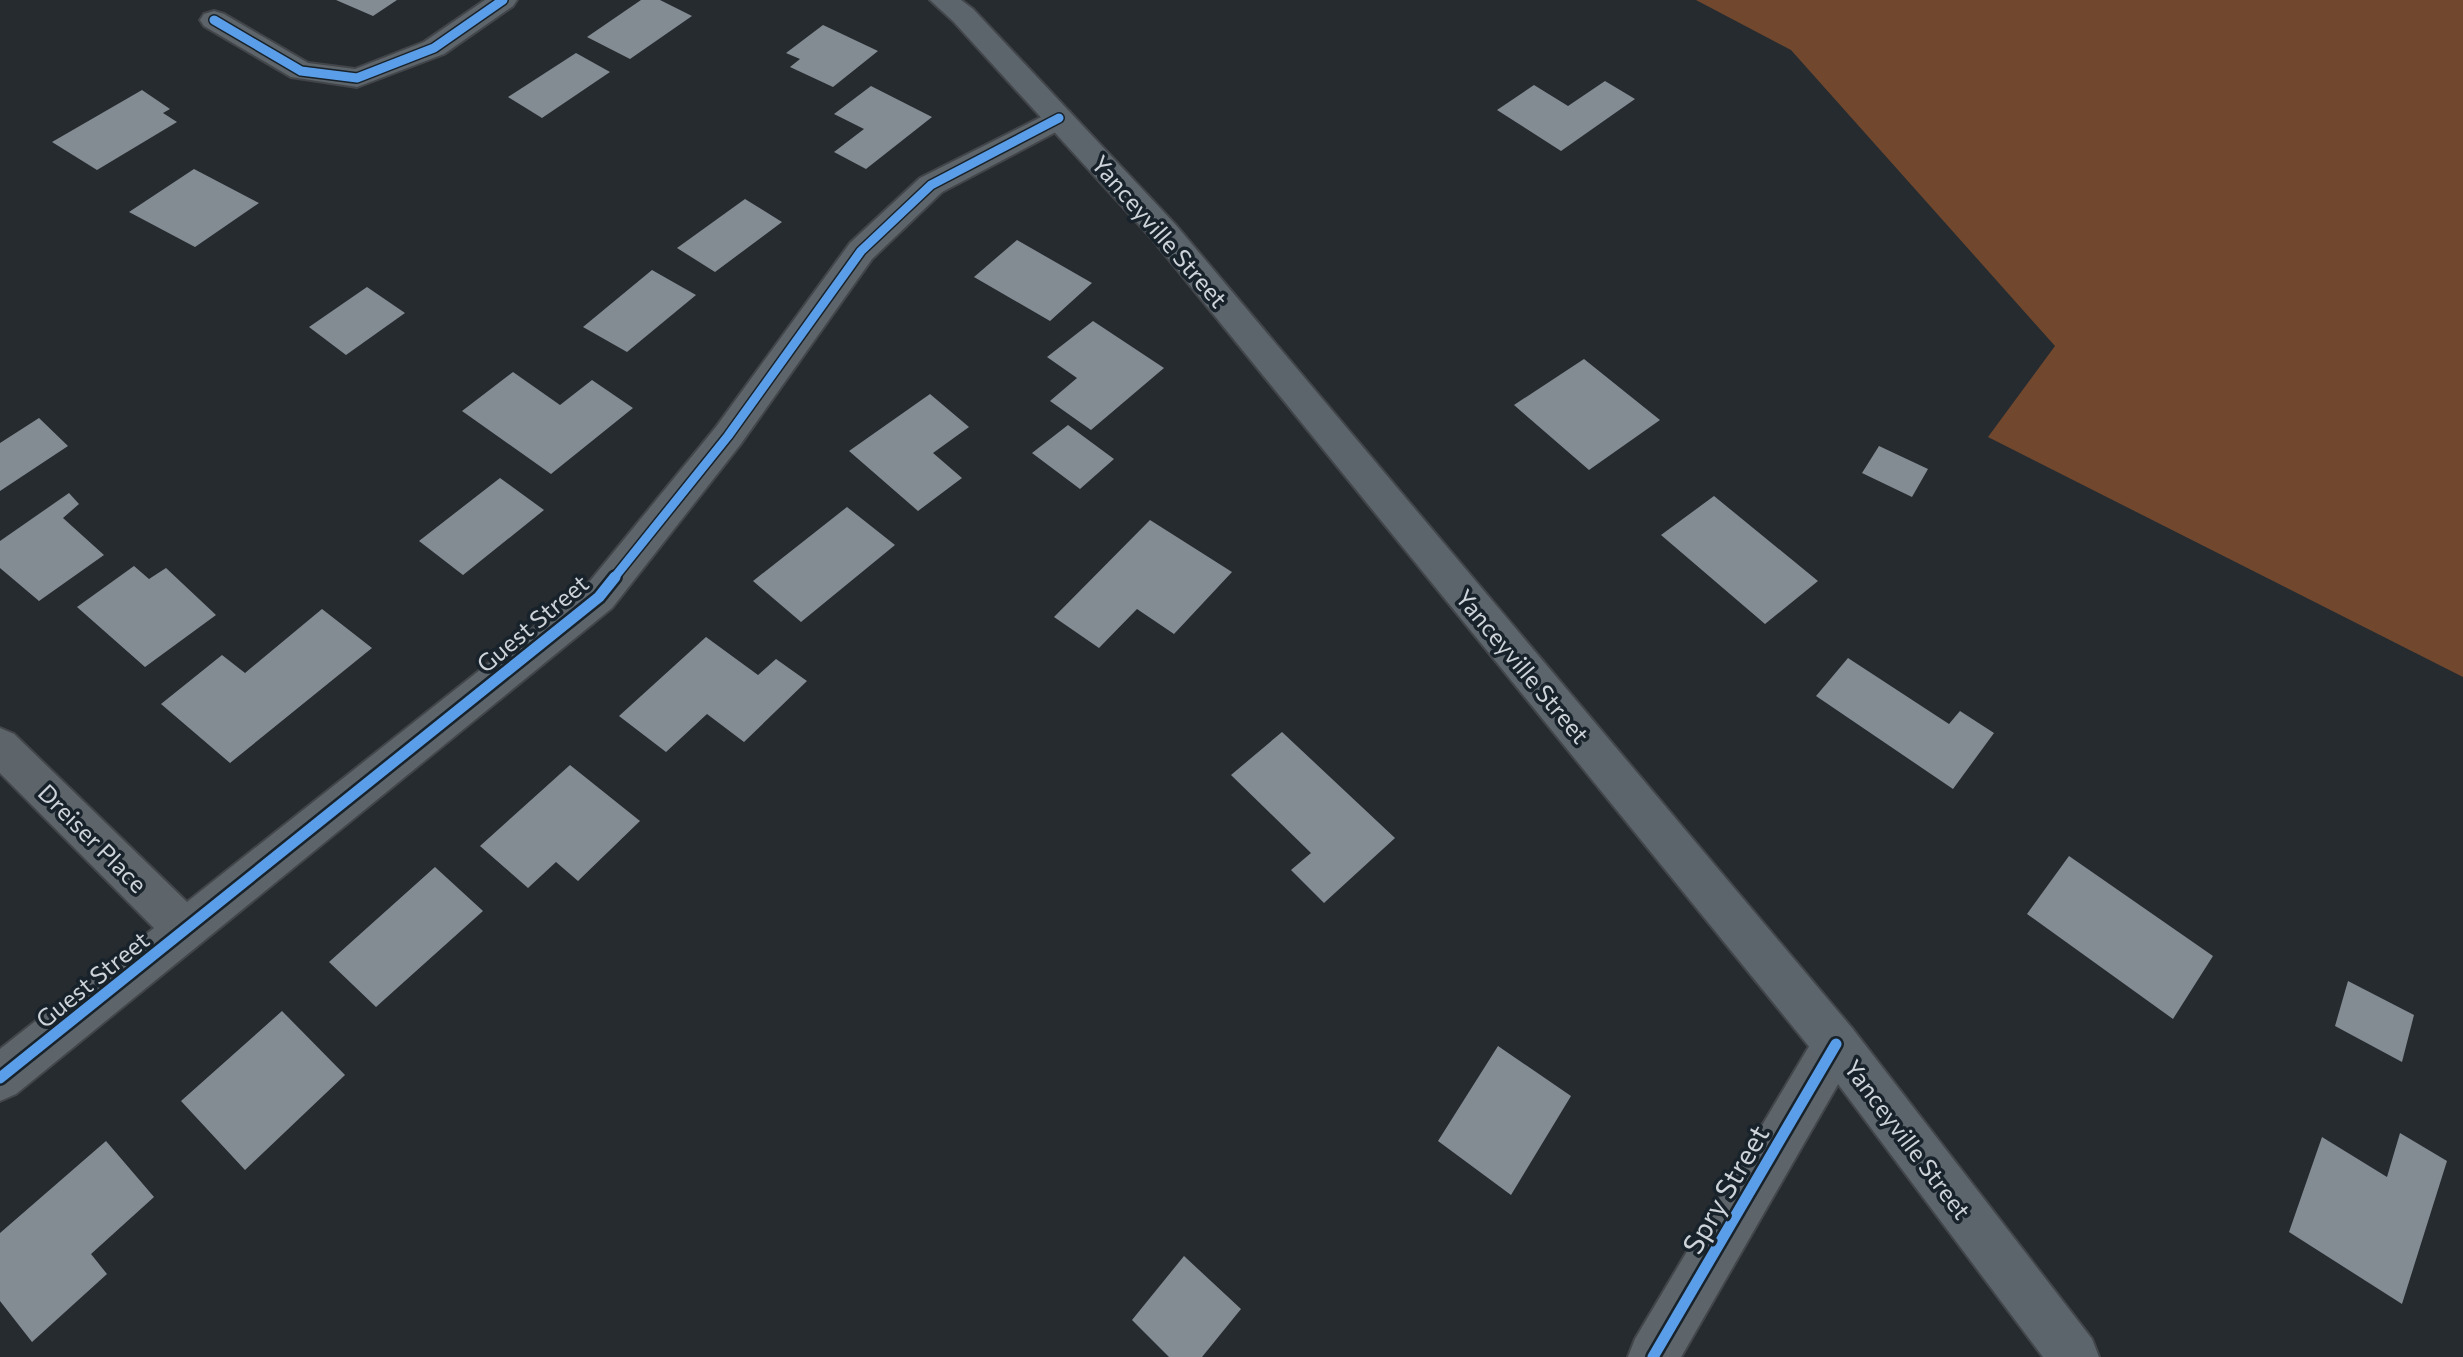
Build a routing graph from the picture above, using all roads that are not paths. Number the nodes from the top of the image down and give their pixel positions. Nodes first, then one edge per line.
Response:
1 (503, 0) edge
2 (944, 0) edge
3 (214, 20) dead end
4 (1059, 118) junction
5 (0, 746) edge
6 (186, 930) junction
7 (1836, 1044) junction
8 (0, 1078) edge
9 (1653, 1357) edge
10 (2074, 1357) edge

1 - 3 street
2 - 4 main road, Yanceyville Street
4 - 6 street, Guest Street
4 - 7 main road, Yanceyville Street
5 - 6 street, Dreiser Place
6 - 8 street, Guest Street
7 - 9 street, Spry Street
7 - 10 main road, Yanceyville Street

